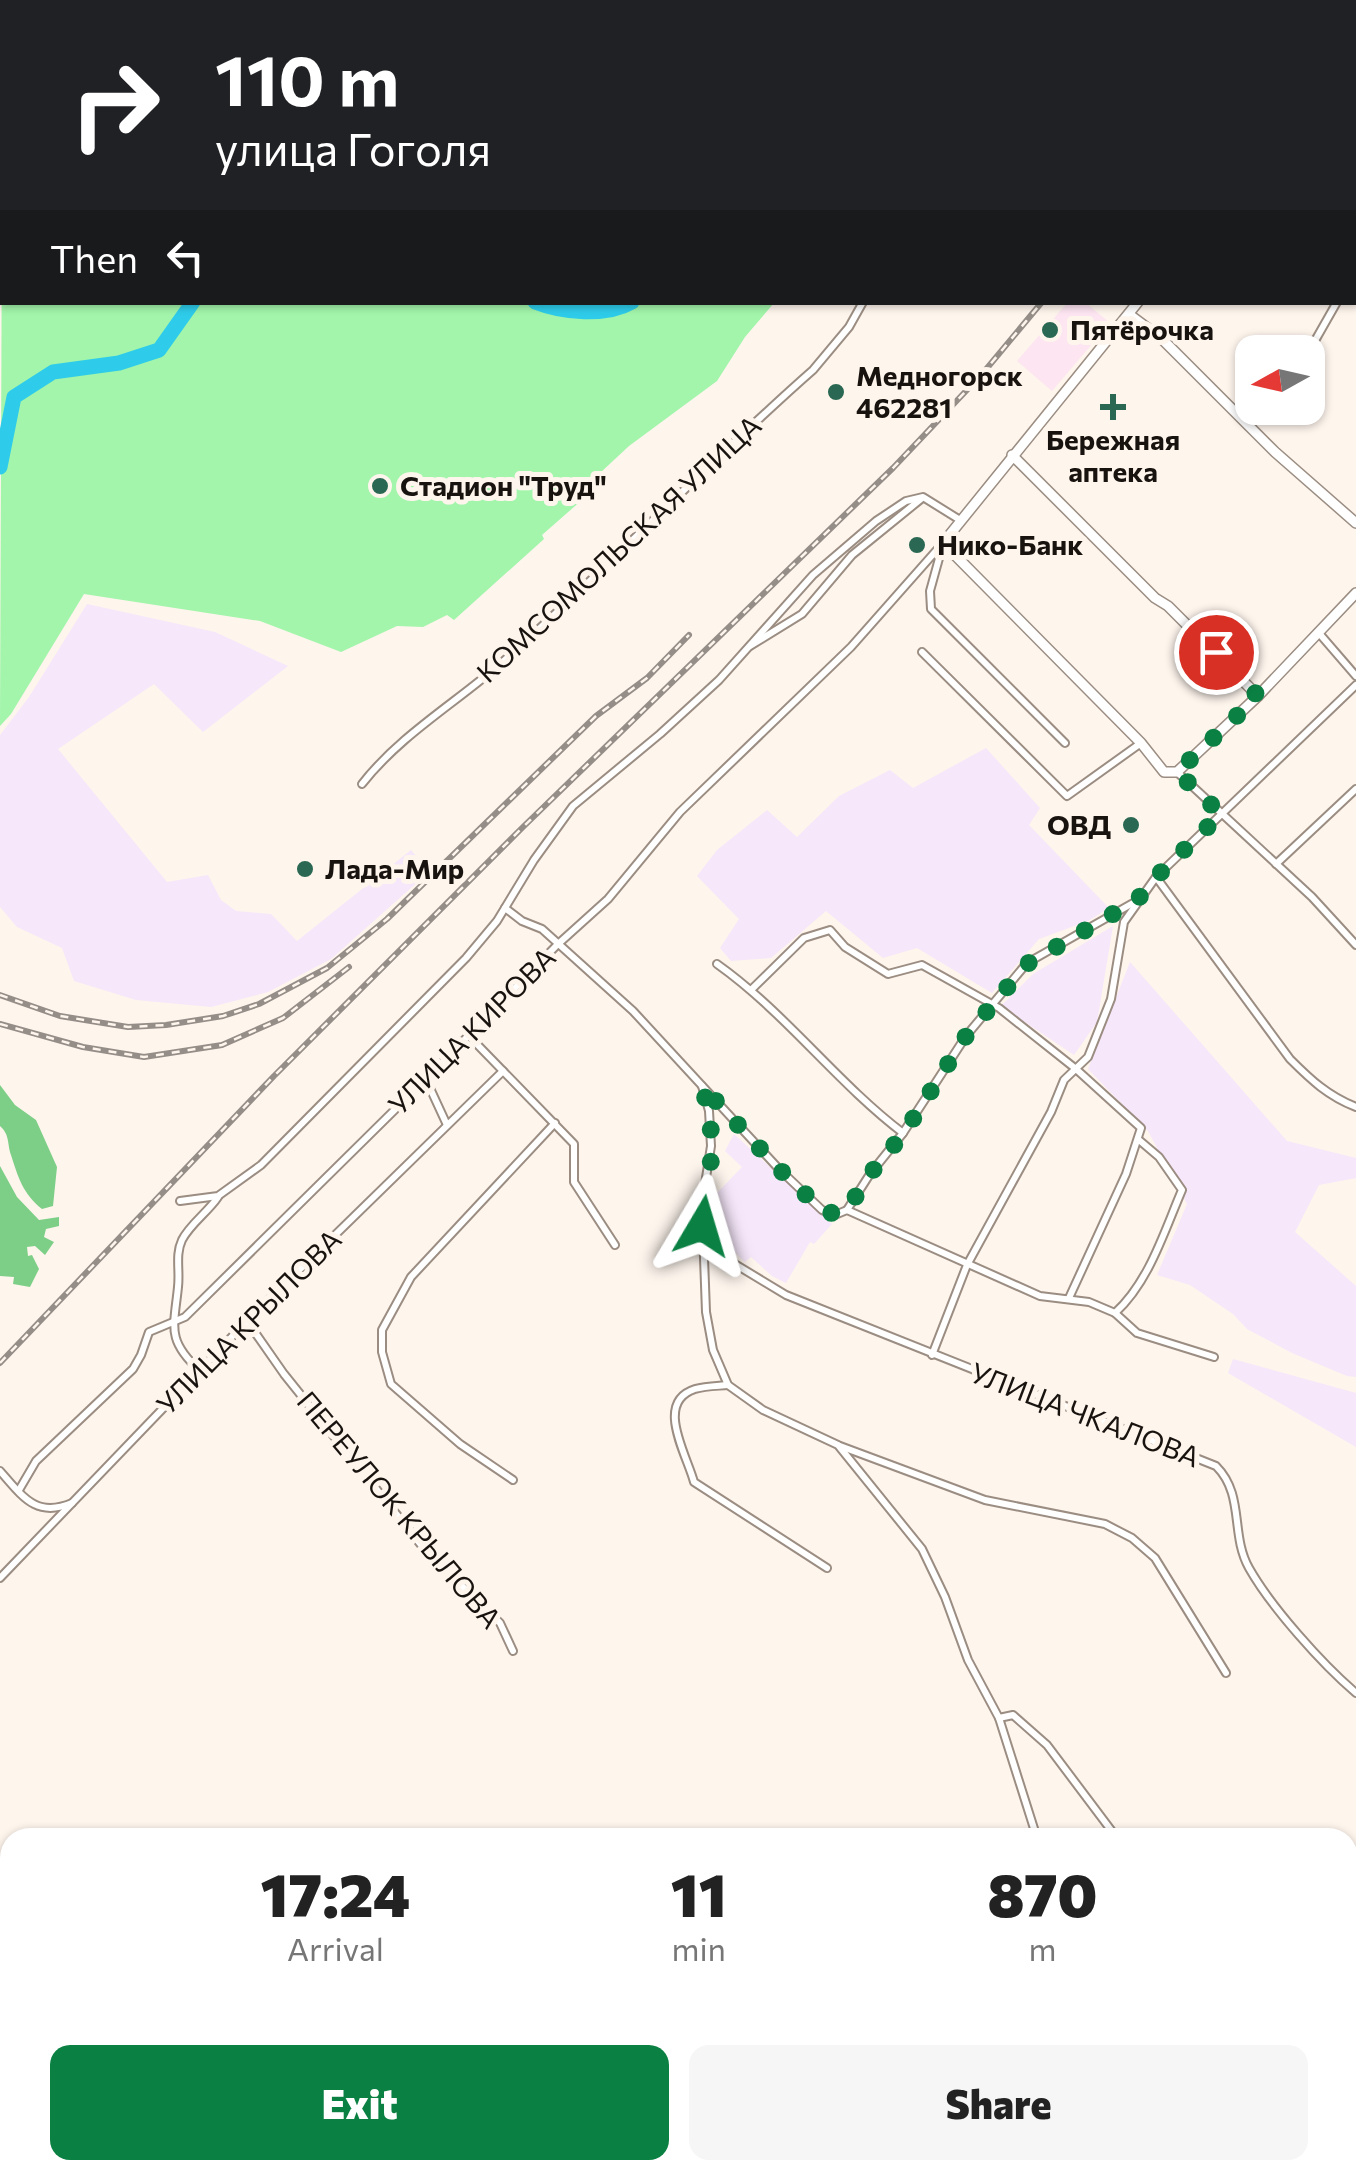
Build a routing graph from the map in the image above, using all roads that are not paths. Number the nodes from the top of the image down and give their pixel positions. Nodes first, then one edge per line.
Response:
1 (861, 305) edge
2 (1136, 305) edge
3 (1335, 305) edge
4 (1130, 315) junction
5 (1318, 335) edge
6 (1248, 426) joint
7 (1012, 455) junction
8 (923, 496) junction
9 (960, 520) junction
10 (1356, 522) edge
11 (943, 543) junction
12 (1356, 593) edge
13 (1318, 631) junction
14 (749, 647) junction
15 (922, 652) dead end
16 (1356, 676) edge
17 (1356, 685) edge
18 (1258, 696) junction
19 (1065, 743) dead end
20 (1140, 743) junction
21 (1177, 772) junction
22 (362, 784) dead end
23 (1356, 788) edge
24 (1221, 814) junction
25 (1276, 864) junction
26 (1156, 877) junction
27 (1137, 900) junction
28 (505, 908) junction
29 (557, 944) junction
30 (1356, 945) edge
31 (717, 964) dead end
32 (752, 988) junction
33 (993, 1002) junction
34 (468, 1035) junction
35 (1076, 1068) junction
36 (503, 1071) junction
37 (429, 1086) dead end
38 (702, 1086) junction
39 (1356, 1107) edge
40 (555, 1123) junction
41 (447, 1125) junction
42 (904, 1133) junction
43 (1139, 1140) junction
44 (218, 1196) junction
45 (180, 1201) dead end
46 (847, 1210) junction
47 (616, 1245) dead end
48 (705, 1246) junction
49 (967, 1265) junction
50 (1069, 1298) junction
51 (1115, 1313) junction
52 (247, 1321) junction
53 (172, 1324) junction
54 (932, 1355) junction
55 (1214, 1357) dead end
56 (200, 1371) junction
57 (728, 1385) junction
58 (838, 1445) junction
59 (0, 1471) edge
60 (513, 1480) dead end
61 (19, 1490) junction
62 (78, 1500) junction
63 (827, 1568) dead end
64 (0, 1578) edge
65 (513, 1651) dead end
66 (1226, 1673) dead end
67 (1356, 1694) edge
68 (998, 1718) junction
69 (1035, 1828) edge
70 (1109, 1828) edge

1 - 22 street, КОМСОМОЛЬСКАЯ УЛИЦА
2 - 4 street
3 - 5 street
4 - 6 street
4 - 7 street
6 - 10 street
7 - 9 street
7 - 18 street
8 - 9 street
8 - 14 street
8 - 14 street
9 - 11 street
11 - 19 street
11 - 20 street
11 - 29 street, УЛИЦА КИРОВА
12 - 13 street
13 - 16 street
13 - 18 street
14 - 28 street
15 - 20 street
17 - 24 street
18 - 21 street
20 - 21 street
21 - 24 street
23 - 25 street
24 - 25 street
24 - 26 street
25 - 30 street
26 - 27 street
26 - 39 street
27 - 33 street
27 - 35 street
28 - 29 street
28 - 44 street
29 - 34 street, УЛИЦА КИРОВА
29 - 38 street
31 - 32 street
32 - 33 street
32 - 42 street
33 - 35 street
33 - 42 street
34 - 36 street
34 - 53 street, УЛИЦА КИРОВА
35 - 43 street
35 - 49 street
36 - 40 street
36 - 41 street, УЛИЦА КРЫЛОВА
37 - 41 street
38 - 46 street
38 - 48 street
40 - 47 street
40 - 60 street
41 - 52 street, УЛИЦА КРЫЛОВА
42 - 46 street
43 - 50 street
43 - 51 street
44 - 45 street
44 - 53 street
46 - 49 street
48 - 54 street, УЛИЦА ЧКАЛОВА
48 - 57 street
49 - 50 street
49 - 54 street
50 - 51 street
51 - 55 street
52 - 56 street, УЛИЦА КРЫЛОВА
52 - 65 street, ПЕРЕУЛОК КРЫЛОВА
53 - 56 street
53 - 61 street, УЛИЦА КИРОВА
54 - 67 street, УЛИЦА ЧКАЛОВА
56 - 62 street, УЛИЦА КРЫЛОВА
57 - 58 street
57 - 63 street
58 - 66 street
58 - 68 street
59 - 61 street
61 - 62 street
62 - 64 street, УЛИЦА КРЫЛОВА
68 - 69 street
68 - 70 street

